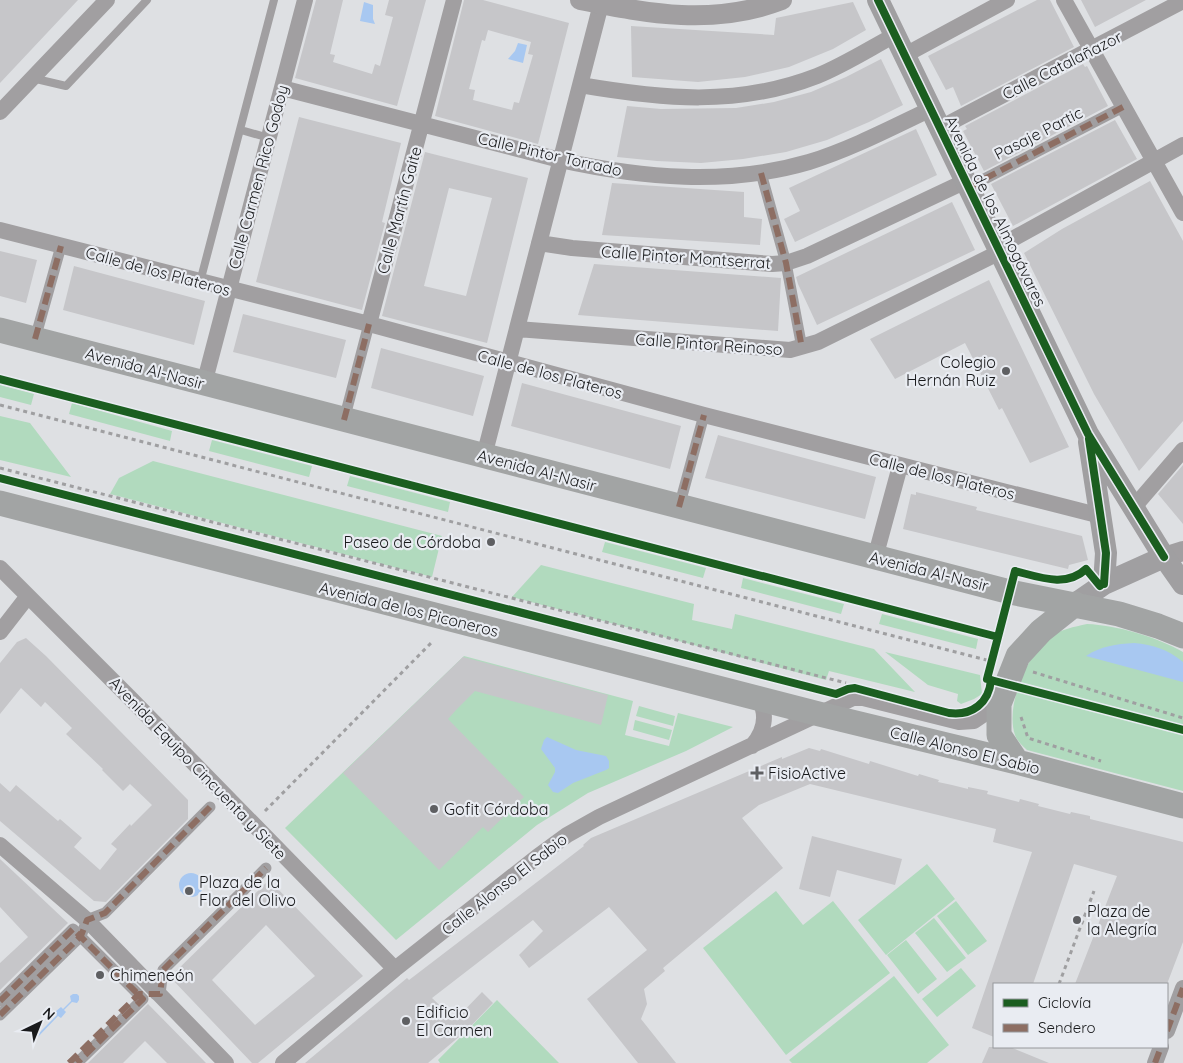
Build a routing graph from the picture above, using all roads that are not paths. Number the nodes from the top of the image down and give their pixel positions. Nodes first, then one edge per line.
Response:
1 (106, 0) edge
2 (148, 0) edge
3 (274, 0) edge
4 (305, 0) edge
5 (454, 0) edge
6 (580, 0) edge
7 (782, 0) edge
8 (878, 0) edge
9 (1007, 0) edge
10 (1064, 0) edge
11 (1183, 1) edge
12 (601, 4) junction
13 (900, 45) junction
14 (1092, 50) junction
15 (32, 78) junction
16 (580, 85) junction
17 (282, 88) junction
18 (1123, 107) junction
19 (0, 112) edge
20 (935, 118) junction
21 (421, 124) junction
22 (241, 130) junction
23 (269, 138) junction
24 (1183, 145) edge
25 (560, 160) junction
26 (1154, 161) junction
27 (761, 173) junction
28 (967, 184) junction
29 (1183, 213) edge
30 (0, 230) edge
31 (539, 244) junction
32 (61, 246) junction
33 (999, 250) junction
34 (786, 263) junction
35 (200, 282) junction
36 (229, 290) junction
37 (369, 324) junction
38 (517, 329) junction
39 (0, 330) edge
40 (36, 340) junction
41 (802, 348) junction
42 (508, 363) junction
43 (204, 384) junction
44 (704, 415) junction
45 (344, 420) junction
46 (1088, 434) junction
47 (1183, 450) edge
48 (484, 456) junction
49 (900, 466) junction
50 (0, 503) edge
51 (679, 507) junction
52 (1134, 507) junction
53 (1101, 516) junction
54 (1173, 554) edge
55 (876, 558) junction
56 (0, 568) edge
57 (1104, 584) junction
58 (1183, 584) edge
59 (28, 596) junction
60 (1075, 604) junction
61 (0, 632) edge
62 (1183, 636) edge
63 (1002, 680) junction
64 (758, 698) junction
65 (819, 714) junction
66 (752, 746) junction
67 (1017, 762) junction
68 (1183, 806) edge
69 (210, 807) dead end
70 (0, 845) edge
71 (266, 868) dead end
72 (87, 920) junction
73 (81, 936) junction
74 (395, 969) junction
75 (1183, 988) edge
76 (139, 994) junction
77 (160, 994) junction
78 (0, 1001) edge
79 (0, 1015) edge
80 (1168, 1028) edge
81 (1161, 1048) edge
82 (69, 1063) edge
83 (77, 1063) edge
84 (226, 1063) edge
85 (283, 1063) edge
86 (1155, 1063) edge

1 - 15 street
2 - 15 lane
3 - 22 lane
4 - 17 street, Calle Carmen Rico Godoy
5 - 21 street, Calle Martín Gaite
6 - 12 street
7 - 12 street
8 - 13 main road, Avenida de los Almogávares
9 - 13 street
10 - 14 street
11 - 14 street, Calle Catalañazor
12 - 16 street
13 - 16 street
13 - 20 main road, Avenida de los Almogávares
14 - 18 street
14 - 20 street, Calle Catalañazor
15 - 19 street
16 - 25 street
17 - 21 street, Calle Pintor Torrado
17 - 23 street, Calle Carmen Rico Godoy
18 - 26 street
18 - 28 street, Pasaje Partic
20 - 27 street, Calle Pintor Torrado
20 - 28 main road, Avenida de los Almogávares
21 - 25 street, Calle Pintor Torrado
21 - 37 street, Calle Martín Gaite
22 - 23 lane
22 - 35 lane
23 - 36 street, Calle Carmen Rico Godoy
24 - 26 street, Calle Pintor Reinoso
25 - 27 street, Calle Pintor Torrado
25 - 31 street
26 - 29 street
26 - 33 street, Calle Pintor Reinoso
27 - 34 street
28 - 33 main road, Avenida de los Almogávares
28 - 34 street, Calle Pintor Montserrat
30 - 32 street, Calle de los Plateros
31 - 34 street, Calle Pintor Montserrat
31 - 38 street
32 - 35 street, Calle de los Plateros
32 - 40 street
33 - 41 street, Calle Pintor Reinoso
33 - 46 main road, Avenida de los Almogávares
34 - 41 street
35 - 36 street, Calle de los Plateros
36 - 37 street, Calle de los Plateros
36 - 43 street, Calle Carmen Rico Godoy
37 - 42 street, Calle de los Plateros
37 - 45 street, Calle Martín Gaite
38 - 41 street, Calle Pintor Reinoso
38 - 42 street
39 - 40 main road, Avenida Al-Nasir
40 - 43 main road, Avenida Al-Nasir
42 - 44 street, Calle de los Plateros
42 - 48 street
43 - 45 main road, Avenida Al-Nasir
44 - 49 street, Calle de los Plateros
44 - 51 street
45 - 48 main road, Avenida Al-Nasir
46 - 52 main road, Avenida de los Almogávares
46 - 53 main road, Avenida de los Almogávares
47 - 52 street
48 - 51 main road, Avenida Al-Nasir
49 - 53 street, Calle de los Plateros
49 - 55 street
50 - 64 main road, Avenida de los Piconeros
51 - 55 main road, Avenida Al-Nasir
52 - 54 main road, Avenida de los Almogávares
53 - 57 main road, Avenida de los Almogávares
54 - 57 main road
54 - 58 main road, Avenida de los Almogávares
55 - 60 main road, Avenida Al-Nasir
56 - 59 street, Avenida Equipo Cincuenta y Siete
57 - 60 main road
59 - 61 street
59 - 74 street, Avenida Equipo Cincuenta y Siete
60 - 62 main road, Avenida Al-Nasir
60 - 63 main road
63 - 65 street
63 - 67 main road
64 - 65 main road, Avenida de los Piconeros
64 - 66 street
65 - 66 street, Calle Alonso El Sabio
65 - 67 main road, Calle Alonso El Sabio
66 - 74 street, Calle Alonso El Sabio
67 - 68 main road, Calle Alonso El Sabio
69 - 72 street
70 - 72 street
71 - 77 street
72 - 73 street
72 - 77 street
73 - 76 street
73 - 78 street
73 - 79 street
74 - 85 street, Calle Alonso El Sabio
75 - 80 street
76 - 77 street
76 - 82 street
76 - 83 street
77 - 84 street
81 - 86 street

